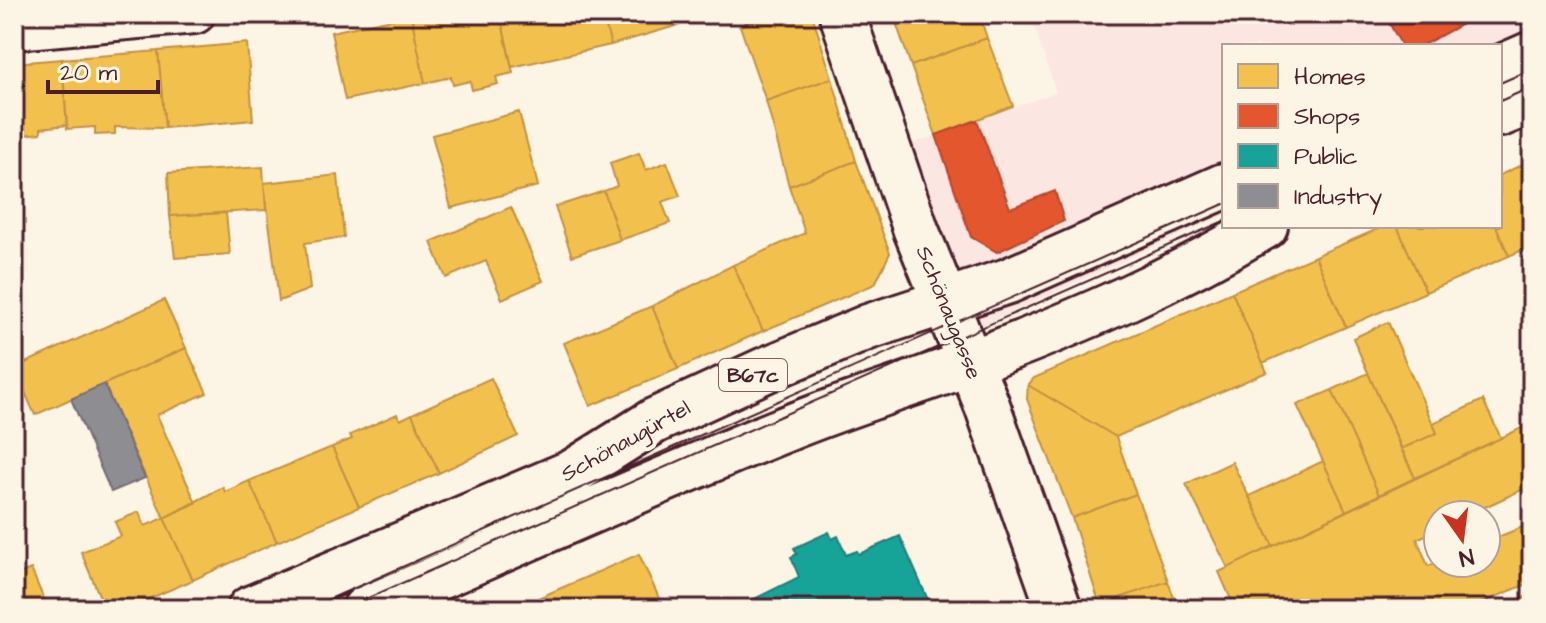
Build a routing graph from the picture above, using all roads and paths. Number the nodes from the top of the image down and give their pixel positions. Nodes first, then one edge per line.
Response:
1 (195, 14) edge
2 (842, 14) edge
3 (14, 30) edge
4 (1532, 54) edge
5 (1502, 67) edge
6 (1532, 101) edge
7 (1502, 113) edge
8 (1222, 187) edge
9 (1262, 228) edge
10 (944, 303) junction
11 (971, 362) junction
12 (250, 609) edge
13 (365, 609) edge
14 (1059, 609) edge

1 - 3 street
2 - 10 main road, Schönaugasse
4 - 5 main road
6 - 7 main road
8 - 10 main road, Schönaugürtel / B67c
9 - 11 main road, Schönaugürtel
10 - 11 main road, Schönaugasse
10 - 12 main road, Schönaugürtel / B67c
11 - 13 main road, Schönaugürtel
11 - 14 main road, Schönaugasse

